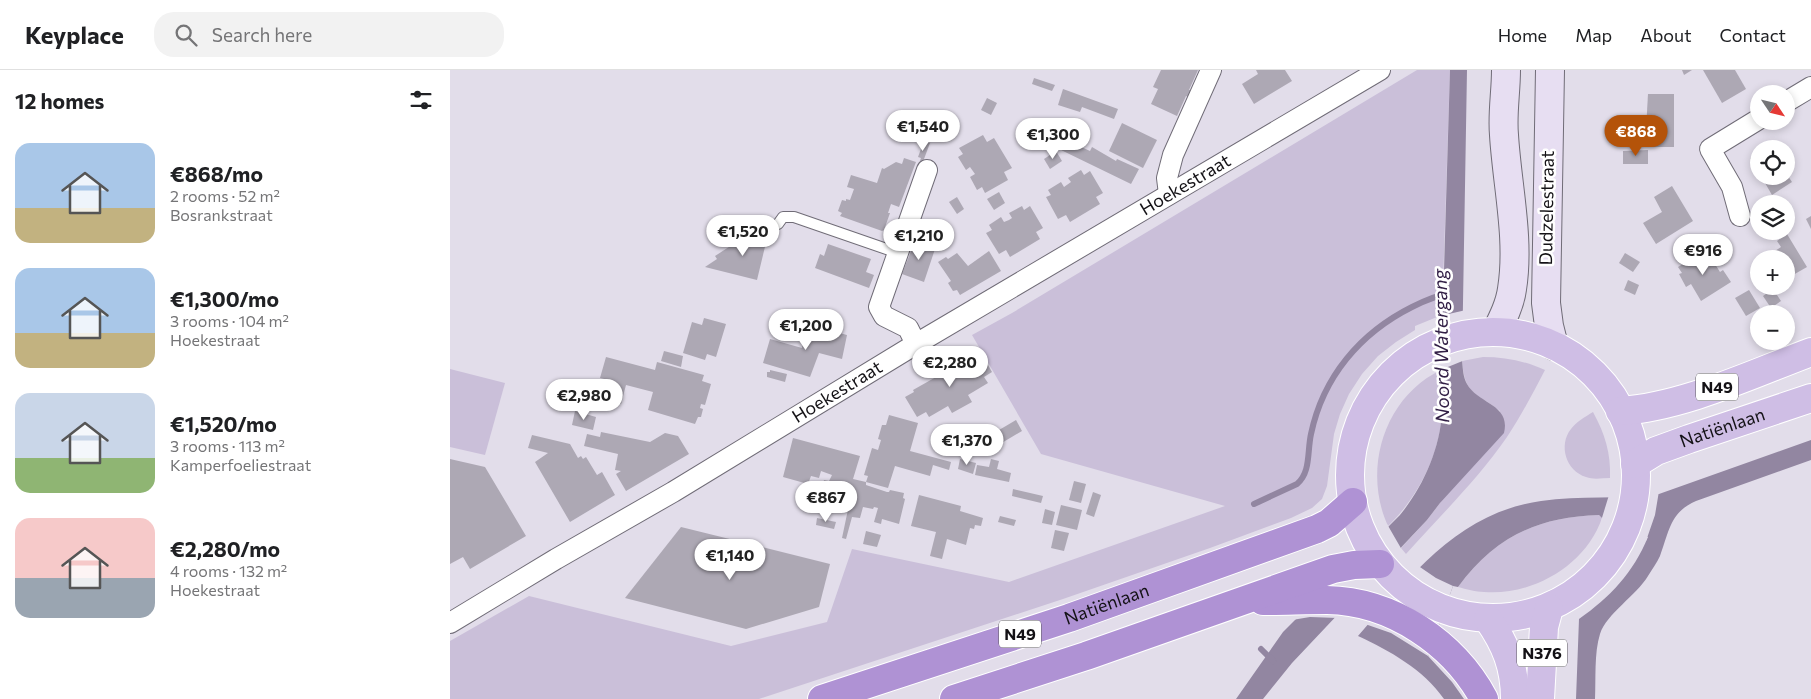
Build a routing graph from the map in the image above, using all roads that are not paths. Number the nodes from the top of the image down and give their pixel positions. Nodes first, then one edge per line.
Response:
1 (1211, 70) edge
2 (1380, 70) edge
3 (1506, 70) edge
4 (1550, 70) edge
5 (1811, 87) edge
6 (1795, 97) edge
7 (1750, 125) edge
8 (927, 170) dead end
9 (1169, 194) junction
10 (1740, 216) dead end
11 (778, 224) dead end
12 (898, 253) junction
13 (1484, 332) junction
14 (916, 344) junction
15 (1554, 346) junction
16 (1811, 352) edge
17 (1811, 398) edge
18 (1617, 405) junction
19 (1635, 470) junction
20 (1353, 502) junction
21 (1380, 564) junction
22 (1244, 601) junction
23 (1549, 608) junction
24 (1488, 619) junction
25 (450, 623) edge
26 (822, 699) edge
27 (954, 699) edge
28 (1484, 699) edge
29 (1515, 699) edge
30 (1540, 699) edge

1 - 9 street
2 - 9 street, Hoekestraat
3 - 13 main road, Dudzelestraat
4 - 15 main road, Dudzelestraat
5 - 6 street
7 - 10 street
8 - 12 street
9 - 14 street, Hoekestraat
11 - 12 lane
12 - 14 street
13 - 15 main road
13 - 20 main road
14 - 25 street, Hoekestraat
15 - 18 main road
16 - 18 main road, N49
17 - 19 main road, Natiënlaan / N49
18 - 19 main road
19 - 23 main road
20 - 21 main road
20 - 26 highway, Natiënlaan / N49
21 - 22 highway, N49
21 - 24 main road
22 - 27 highway, N49
22 - 28 highway
23 - 24 main road
23 - 30 main road, N376
24 - 29 main road, N376

